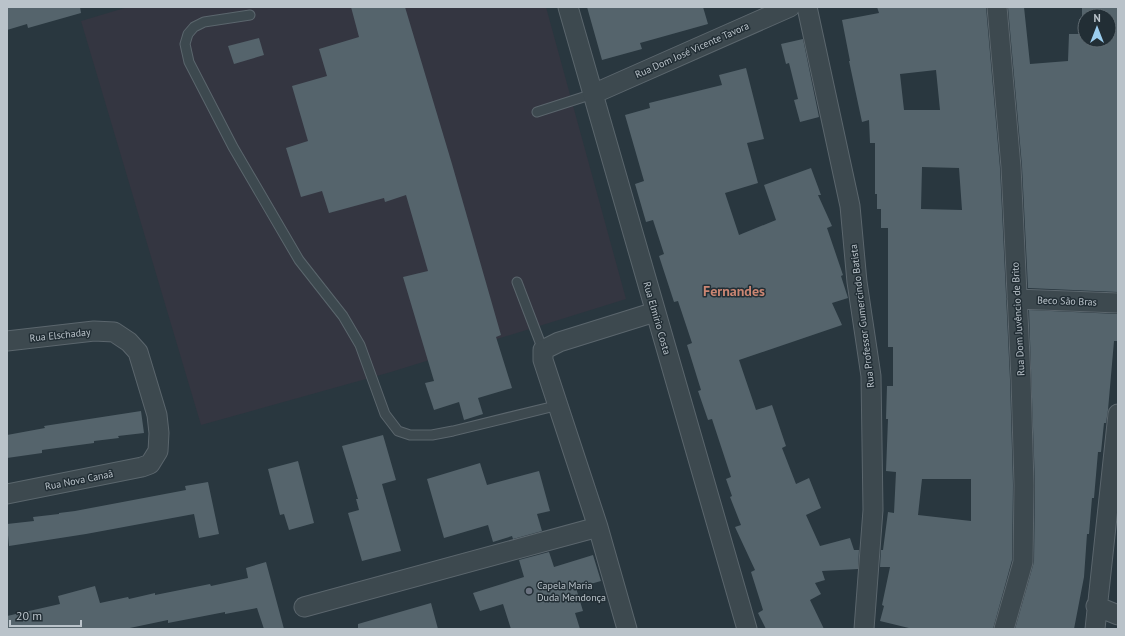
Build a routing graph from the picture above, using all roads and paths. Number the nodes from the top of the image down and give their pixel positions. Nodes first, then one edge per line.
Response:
1 (568, 7) edge
2 (790, 7) edge
3 (807, 7) edge
4 (997, 7) edge
5 (250, 15) dead end
6 (593, 94) junction
7 (537, 112) dead end
8 (517, 282) dead end
9 (1017, 299) junction
10 (1118, 303) edge
11 (655, 312) junction
12 (7, 340) edge
13 (543, 350) junction
14 (558, 405) junction
15 (1118, 414) edge
16 (150, 464) joint
17 (7, 494) edge
18 (598, 527) junction
19 (1096, 606) junction
20 (304, 607) dead end
21 (1118, 614) edge
22 (627, 629) edge
23 (746, 629) edge
24 (864, 629) edge
25 (1004, 629) edge
26 (1095, 629) edge

1 - 6 street, Rua Elmirio Costa
2 - 6 street, Rua Dom José Vicente Tavora
3 - 24 street, Rua Professor Gumercindo Batista
4 - 9 street, Rua Dom Juvêncio de Brito
5 - 14 lane
6 - 7 lane
6 - 11 street, Rua Elmirio Costa
8 - 13 lane
9 - 10 street, Beco São Bras
9 - 25 street, Rua Dom Juvêncio de Brito
11 - 13 street
11 - 23 street, Rua Elmirio Costa
12 - 16 street, Rua Elschaday
13 - 14 street
14 - 18 street
15 - 19 street
16 - 17 street, Rua Nova Canaã
18 - 20 street
18 - 22 street
19 - 21 street
19 - 26 street

